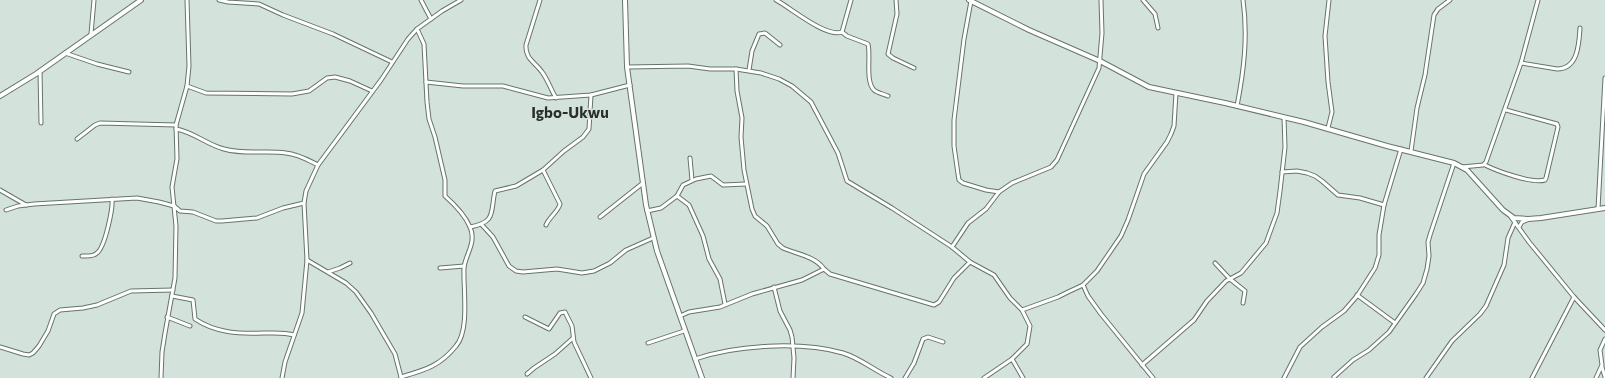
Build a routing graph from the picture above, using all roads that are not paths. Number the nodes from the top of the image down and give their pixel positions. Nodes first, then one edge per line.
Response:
1 (94, 0) edge
2 (141, 0) edge
3 (187, 0) edge
4 (219, 0) edge
5 (421, 0) edge
6 (461, 0) edge
7 (540, 0) edge
8 (625, 0) edge
9 (776, 0) edge
10 (851, 0) edge
11 (896, 0) edge
12 (1101, 0) edge
13 (1143, 0) edge
14 (1243, 0) edge
15 (1329, 0) edge
16 (1450, 0) edge
17 (1538, 0) edge
18 (970, 1) edge
19 (431, 19) junction
20 (1158, 28) dead end
21 (1580, 28) dead end
22 (417, 29) junction
23 (842, 32) junction
24 (91, 34) junction
25 (780, 45) dead end
26 (66, 52) junction
27 (1100, 61) junction
28 (392, 62) junction
29 (1521, 63) junction
30 (627, 67) junction
31 (914, 68) dead end
32 (736, 69) junction
33 (749, 70) junction
34 (40, 71) junction
35 (129, 72) dead end
36 (1605, 78) edge
37 (426, 82) junction
38 (630, 85) junction
39 (187, 86) junction
40 (372, 91) junction
41 (1176, 93) junction
42 (591, 95) junction
43 (0, 96) edge
44 (888, 96) dead end
45 (556, 98) junction
46 (1237, 106) junction
47 (1506, 110) junction
48 (1284, 118) junction
49 (40, 123) dead end
50 (176, 125) junction
51 (1328, 128) junction
52 (176, 129) junction
53 (77, 139) dead end
54 (1401, 149) junction
55 (1410, 151) junction
56 (690, 158) dead end
57 (1454, 163) junction
58 (318, 164) junction
59 (1485, 165) junction
60 (1462, 167) junction
61 (543, 170) junction
62 (1282, 172) junction
63 (692, 180) junction
64 (642, 182) junction
65 (746, 184) junction
66 (0, 190) edge
67 (999, 192) junction
68 (677, 196) junction
69 (112, 199) junction
70 (304, 203) junction
71 (26, 205) junction
72 (1384, 205) junction
73 (174, 206) junction
74 (1605, 208) edge
75 (6, 210) dead end
76 (1598, 210) junction
77 (647, 211) junction
78 (1510, 215) junction
79 (600, 217) dead end
80 (1528, 219) junction
81 (1515, 222) junction
82 (482, 225) junction
83 (546, 225) dead end
84 (470, 227) junction
85 (1518, 227) junction
86 (653, 238) junction
87 (952, 247) junction
88 (82, 256) dead end
89 (307, 260) junction
90 (350, 262) dead end
91 (970, 262) junction
92 (1215, 263) dead end
93 (464, 266) junction
94 (440, 268) dead end
95 (824, 269) junction
96 (328, 272) junction
97 (1230, 279) junction
98 (1083, 284) junction
99 (774, 287) junction
100 (173, 290) junction
101 (1357, 295) junction
102 (172, 296) junction
103 (1574, 297) junction
104 (1243, 303) dead end
105 (725, 304) junction
106 (1022, 310) junction
107 (680, 316) junction
108 (167, 317) junction
109 (524, 317) dead end
110 (1395, 323) junction
111 (190, 326) dead end
112 (684, 330) junction
113 (1605, 330) edge
114 (294, 335) junction
115 (573, 338) junction
116 (1605, 339) edge
117 (944, 342) dead end
118 (648, 343) dead end
119 (0, 347) edge
120 (794, 347) junction
121 (695, 359) junction
122 (1012, 359) junction
123 (1142, 365) junction
124 (1602, 365) junction
125 (528, 374) dead end
126 (401, 377) edge
127 (1334, 377) dead end
128 (1605, 377) edge
129 (161, 378) edge
130 (282, 378) edge
131 (591, 378) edge
132 (702, 378) edge
133 (793, 378) edge
134 (891, 378) edge
135 (905, 378) edge
136 (984, 378) edge
137 (1023, 378) edge
138 (1153, 378) edge
139 (1284, 378) edge
140 (1426, 378) edge
141 (1532, 378) edge
142 (1596, 378) edge

1 - 24 street
2 - 24 main road
3 - 39 street
4 - 28 street
5 - 19 street
6 - 19 street
7 - 45 street
8 - 30 main road
9 - 23 street
10 - 23 street
11 - 31 street
12 - 27 street
13 - 20 street
14 - 46 street
15 - 51 street
16 - 55 street
17 - 29 street
18 - 27 main road
18 - 67 street
19 - 22 street
21 - 29 street
22 - 28 street
22 - 37 street
23 - 44 street
24 - 26 main road
25 - 33 street
26 - 34 main road
26 - 35 street
27 - 41 main road
27 - 67 street
28 - 40 street
29 - 47 street
30 - 32 street
30 - 38 main road
32 - 33 street
32 - 65 street
33 - 87 street
34 - 43 main road
34 - 49 street
36 - 76 street
37 - 45 street
37 - 84 street
38 - 42 street
38 - 64 main road
39 - 40 street
39 - 50 street
40 - 58 street
41 - 46 main road
41 - 98 street
42 - 45 street
42 - 61 street
46 - 48 main road
47 - 59 street
47 - 59 street
48 - 51 main road
48 - 62 street
50 - 52 street
50 - 53 street
51 - 54 main road
52 - 58 street
52 - 73 street
54 - 55 main road
54 - 72 street
55 - 57 main road
56 - 63 street
57 - 60 main road
57 - 110 street
58 - 70 street
59 - 60 street
60 - 78 main road
61 - 82 street
61 - 83 street
62 - 72 street
62 - 97 street
63 - 65 street
63 - 68 street
64 - 77 main road
64 - 79 street
65 - 95 street
66 - 71 street
67 - 87 street
68 - 77 street
68 - 105 street
69 - 71 street
69 - 73 street
69 - 88 street
70 - 73 street
70 - 89 street
71 - 75 street
72 - 101 street
73 - 100 street
74 - 76 main road
76 - 80 main road
77 - 86 main road
78 - 80 main road
78 - 81 street
80 - 85 street
81 - 85 street
81 - 140 street
82 - 84 street
82 - 86 street
84 - 93 street
85 - 103 street
86 - 107 main road
87 - 91 street
89 - 96 street
89 - 114 street
90 - 96 street
91 - 95 street
91 - 106 street
92 - 97 street
93 - 94 street
93 - 126 street
95 - 99 street
96 - 126 street
97 - 104 street
97 - 123 street
98 - 106 street
98 - 123 street
99 - 105 street
99 - 120 street
100 - 102 street
100 - 119 street
101 - 110 street
101 - 139 street
102 - 108 street
102 - 114 street
103 - 113 street
103 - 141 street
105 - 107 street
106 - 122 street
107 - 112 main road
108 - 111 street
108 - 129 street
109 - 115 street
110 - 127 street
112 - 118 street
112 - 121 main road
114 - 130 street
115 - 125 street
115 - 131 street
116 - 124 street
117 - 135 street
120 - 121 street
120 - 133 street
120 - 134 street
121 - 132 main road
122 - 136 street
122 - 137 street
123 - 138 street
124 - 128 street
124 - 142 street

